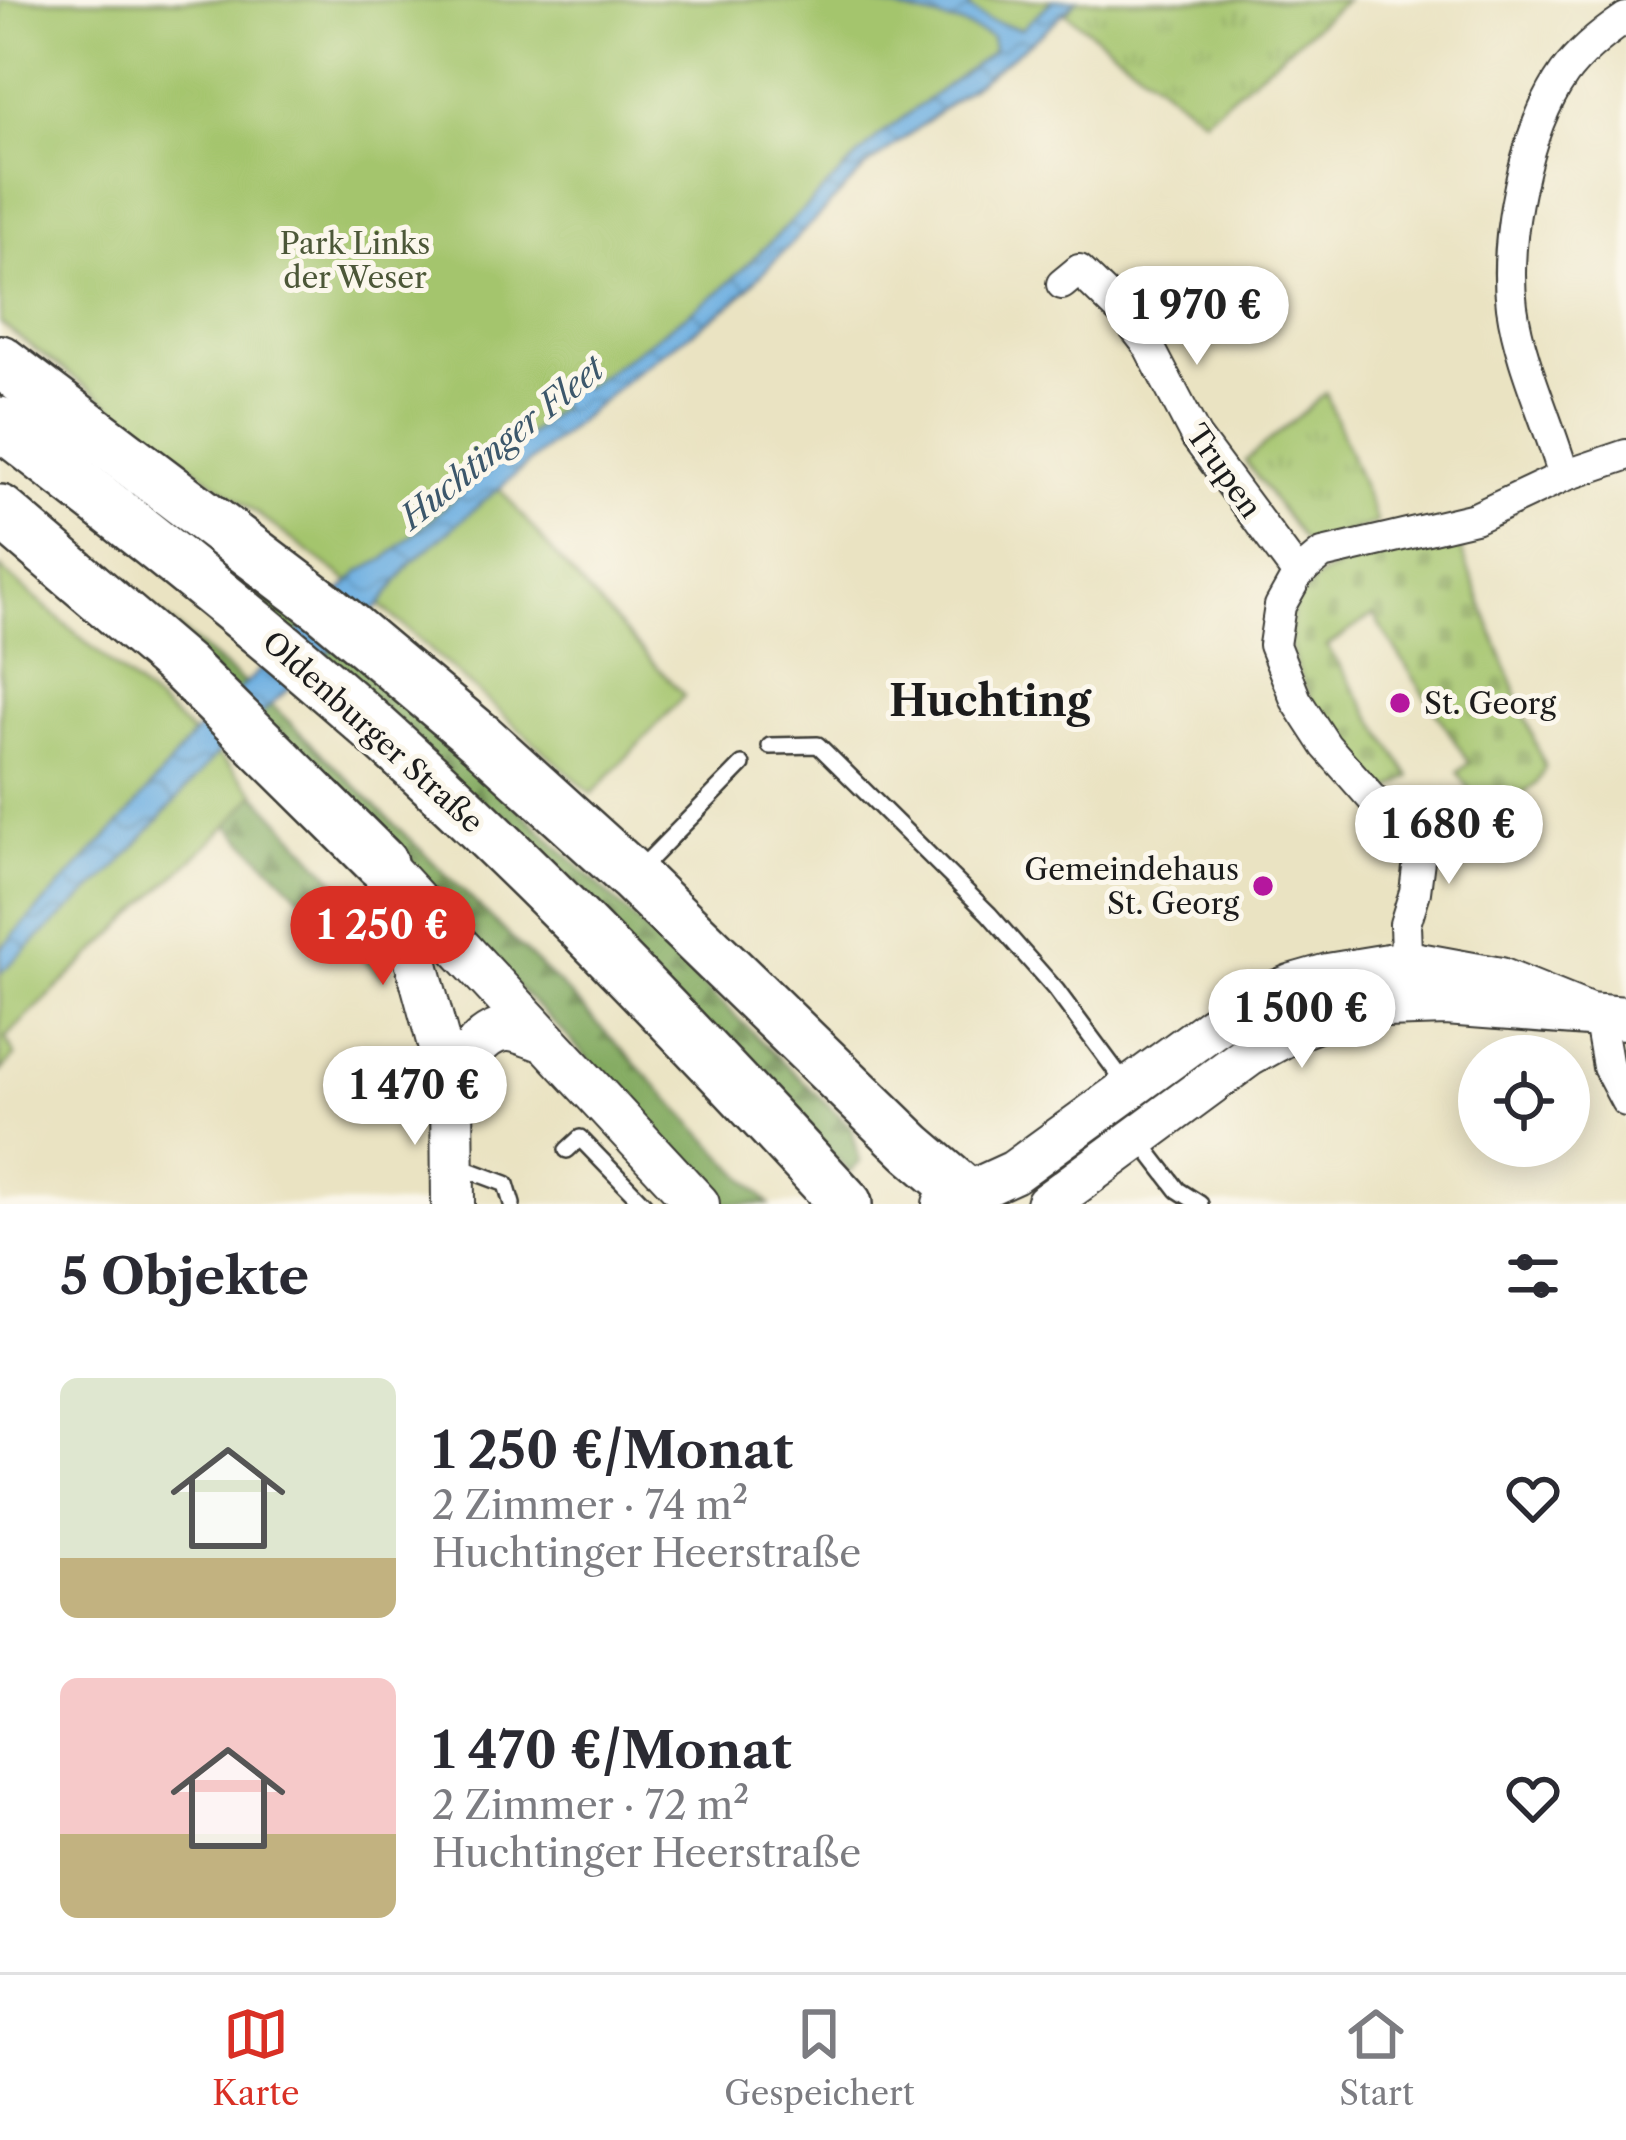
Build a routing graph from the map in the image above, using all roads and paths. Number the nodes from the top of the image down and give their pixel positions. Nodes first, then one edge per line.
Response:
1 (1626, 18) edge
2 (1062, 284) dead end
3 (0, 361) edge
4 (0, 423) edge
5 (1626, 454) edge
6 (0, 465) edge
7 (1564, 476) junction
8 (0, 511) edge
9 (1298, 574) junction
10 (266, 688) junction
11 (770, 746) dead end
12 (742, 765) dead end
13 (381, 863) junction
14 (632, 877) junction
15 (1407, 962) junction
16 (1408, 1005) junction
17 (1603, 1016) edge
18 (546, 1041) junction
19 (1130, 1090) junction
20 (452, 1092) junction
21 (1626, 1101) edge
22 (1136, 1136) junction
23 (567, 1150) dead end
24 (454, 1185) edge
25 (815, 1195) edge
26 (962, 1201) edge
27 (512, 1204) edge
28 (644, 1204) edge
29 (698, 1204) edge
30 (1047, 1204) edge
31 (1200, 1204) edge

1 - 7 street
2 - 9 street, Trupen
3 - 14 highway
4 - 10 highway, Oldenburger Straße
5 - 7 street
6 - 10 highway, Oldenburger Straße
7 - 9 street
8 - 10 highway
9 - 15 street
10 - 13 highway
10 - 25 highway, Oldenburger Straße
11 - 19 lane
12 - 14 lane
13 - 18 main road
13 - 20 main road
14 - 26 highway
15 - 16 street
15 - 17 main road
15 - 19 main road
16 - 17 main road
16 - 22 main road
17 - 21 street
18 - 20 main road
18 - 29 main road
19 - 26 main road
20 - 24 main road
22 - 30 main road
22 - 31 lane
23 - 28 lane
24 - 27 lane

